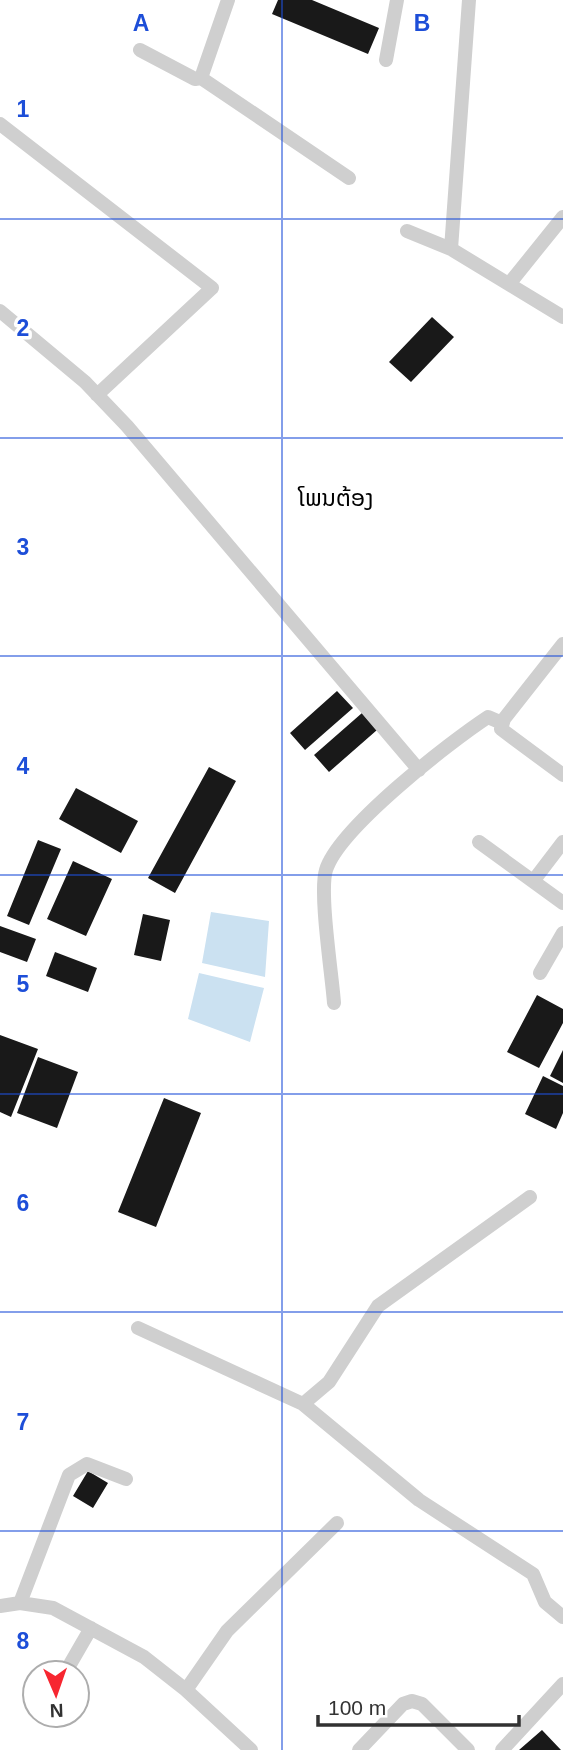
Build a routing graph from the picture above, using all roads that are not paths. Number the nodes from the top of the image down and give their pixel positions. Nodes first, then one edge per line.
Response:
1 (228, 0) edge
2 (397, 0) edge
3 (469, 0) edge
4 (141, 50) dead end
5 (386, 60) dead end
6 (201, 78) junction
7 (0, 124) edge
8 (349, 178) dead end
9 (563, 217) edge
10 (407, 231) dead end
11 (451, 249) junction
12 (509, 284) junction
13 (0, 311) edge
14 (563, 317) edge
15 (97, 395) junction
16 (563, 644) edge
17 (502, 723) junction
18 (419, 769) junction
19 (563, 775) edge
20 (479, 842) dead end
21 (563, 842) edge
22 (534, 880) junction
23 (563, 903) edge
24 (562, 936) edge
25 (540, 973) dead end
26 (334, 1003) dead end
27 (530, 1197) dead end
28 (138, 1328) dead end
29 (303, 1404) junction
30 (126, 1479) dead end
31 (337, 1523) dead end
32 (20, 1603) junction
33 (0, 1606) edge
34 (563, 1617) edge
35 (91, 1628) junction
36 (73, 1659) edge
37 (563, 1684) edge
38 (186, 1690) junction
39 (251, 1750) edge
40 (359, 1750) edge
41 (468, 1750) edge
42 (502, 1750) edge

1 - 6 street
2 - 5 street
3 - 11 street
4 - 6 street
6 - 8 street
7 - 15 street
9 - 12 street
10 - 11 street
11 - 12 street
12 - 14 street
13 - 15 street
15 - 18 street
16 - 17 street
17 - 18 street
17 - 19 street
18 - 26 street
20 - 22 street
21 - 22 street
22 - 23 street
24 - 25 street
27 - 29 street
28 - 29 street
29 - 34 street
30 - 32 street
31 - 38 street
32 - 33 street
32 - 35 street
35 - 36 street
35 - 38 street
37 - 42 street
38 - 39 street
40 - 41 street

